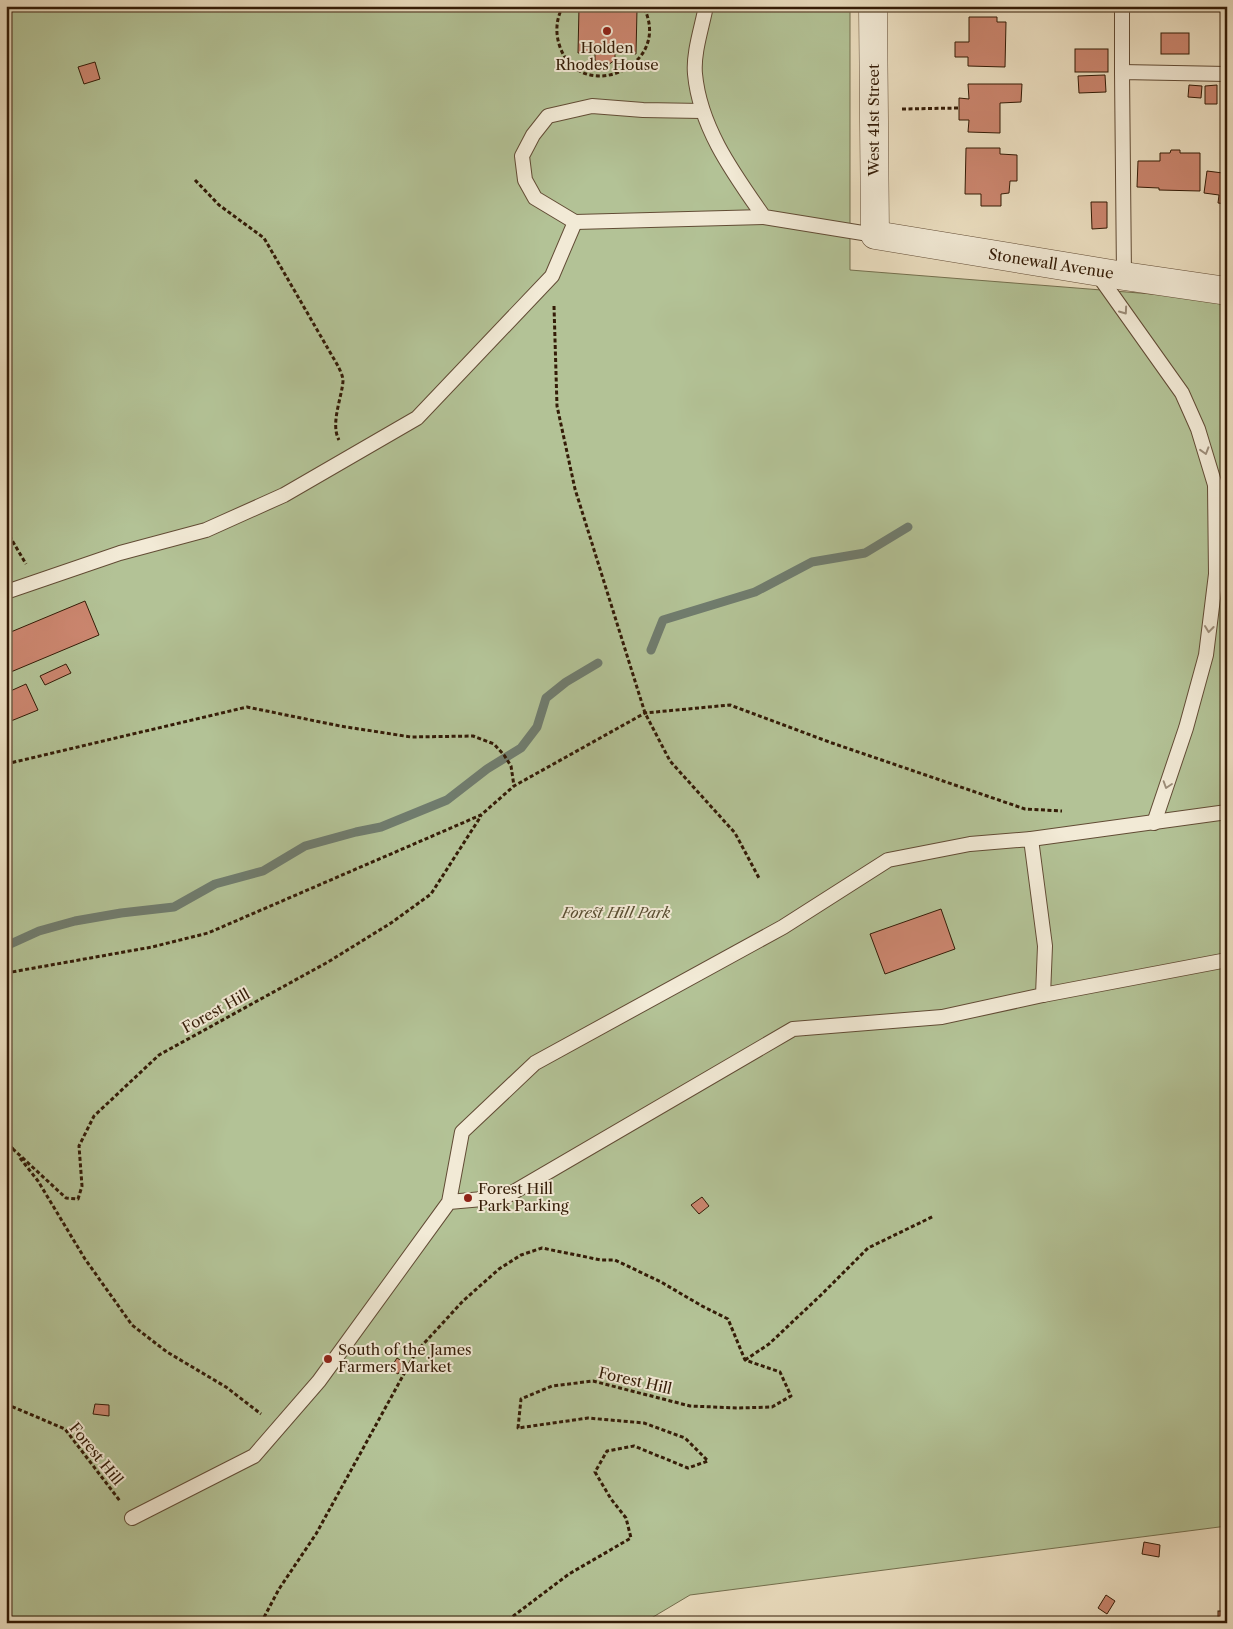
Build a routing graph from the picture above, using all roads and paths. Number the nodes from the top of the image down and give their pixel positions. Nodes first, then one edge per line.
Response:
1 (563, 6) edge
2 (643, 6) edge
3 (706, 6) edge
4 (873, 6) edge
5 (1122, 6) edge
6 (1122, 72) junction
7 (1227, 74) edge
8 (916, 108) dead end
9 (959, 108) dead end
10 (702, 110) junction
11 (195, 180) dead end
12 (764, 217) junction
13 (575, 222) junction
14 (875, 235) junction
15 (1096, 271) junction
16 (552, 276) junction
17 (1124, 276) junction
18 (1227, 291) edge
19 (349, 458) junction
20 (6, 530) edge
21 (37, 581) junction
22 (6, 592) edge
23 (645, 713) junction
24 (6, 764) edge
25 (514, 786) junction
26 (1067, 811) dead end
27 (1227, 812) edge
28 (481, 815) junction
29 (1154, 823) junction
30 (1031, 839) junction
31 (760, 880) dead end
32 (1227, 960) edge
33 (6, 973) edge
34 (1043, 995) junction
35 (6, 1142) edge
36 (6, 1148) edge
37 (13, 1149) junction
38 (449, 1202) junction
39 (934, 1216) dead end
40 (745, 1360) junction
41 (6, 1404) edge
42 (279, 1428) junction
43 (132, 1518) joint
44 (261, 1623) edge
45 (504, 1623) edge

1 - 2 path
3 - 10 lane
4 - 14 street, West 41st Street
5 - 6 lane
6 - 7 lane
6 - 17 lane
8 - 9 path
10 - 12 lane
10 - 13 lane
11 - 19 path
12 - 13 lane
12 - 14 lane
13 - 16 lane
14 - 15 street, Stonewall Avenue
15 - 17 street, Stonewall Avenue
15 -> 29 lane
16 - 19 lane
16 - 23 path
17 - 18 street, Stonewall Avenue
19 - 21 lane
20 - 21 path
21 - 22 lane
23 - 25 path
23 - 26 path
23 - 31 path
24 - 25 path
25 - 28 path
27 - 29 lane
28 - 33 path
28 - 37 path, Forest Hill
29 - 30 lane
30 - 34 lane
30 - 38 lane
32 - 34 lane
34 - 38 lane
35 - 37 path
36 - 37 path
37 - 42 path
38 - 42 lane
39 - 40 path
40 - 44 path
40 - 45 path, Forest Hill
41 - 43 path, Forest Hill
42 - 43 lane

